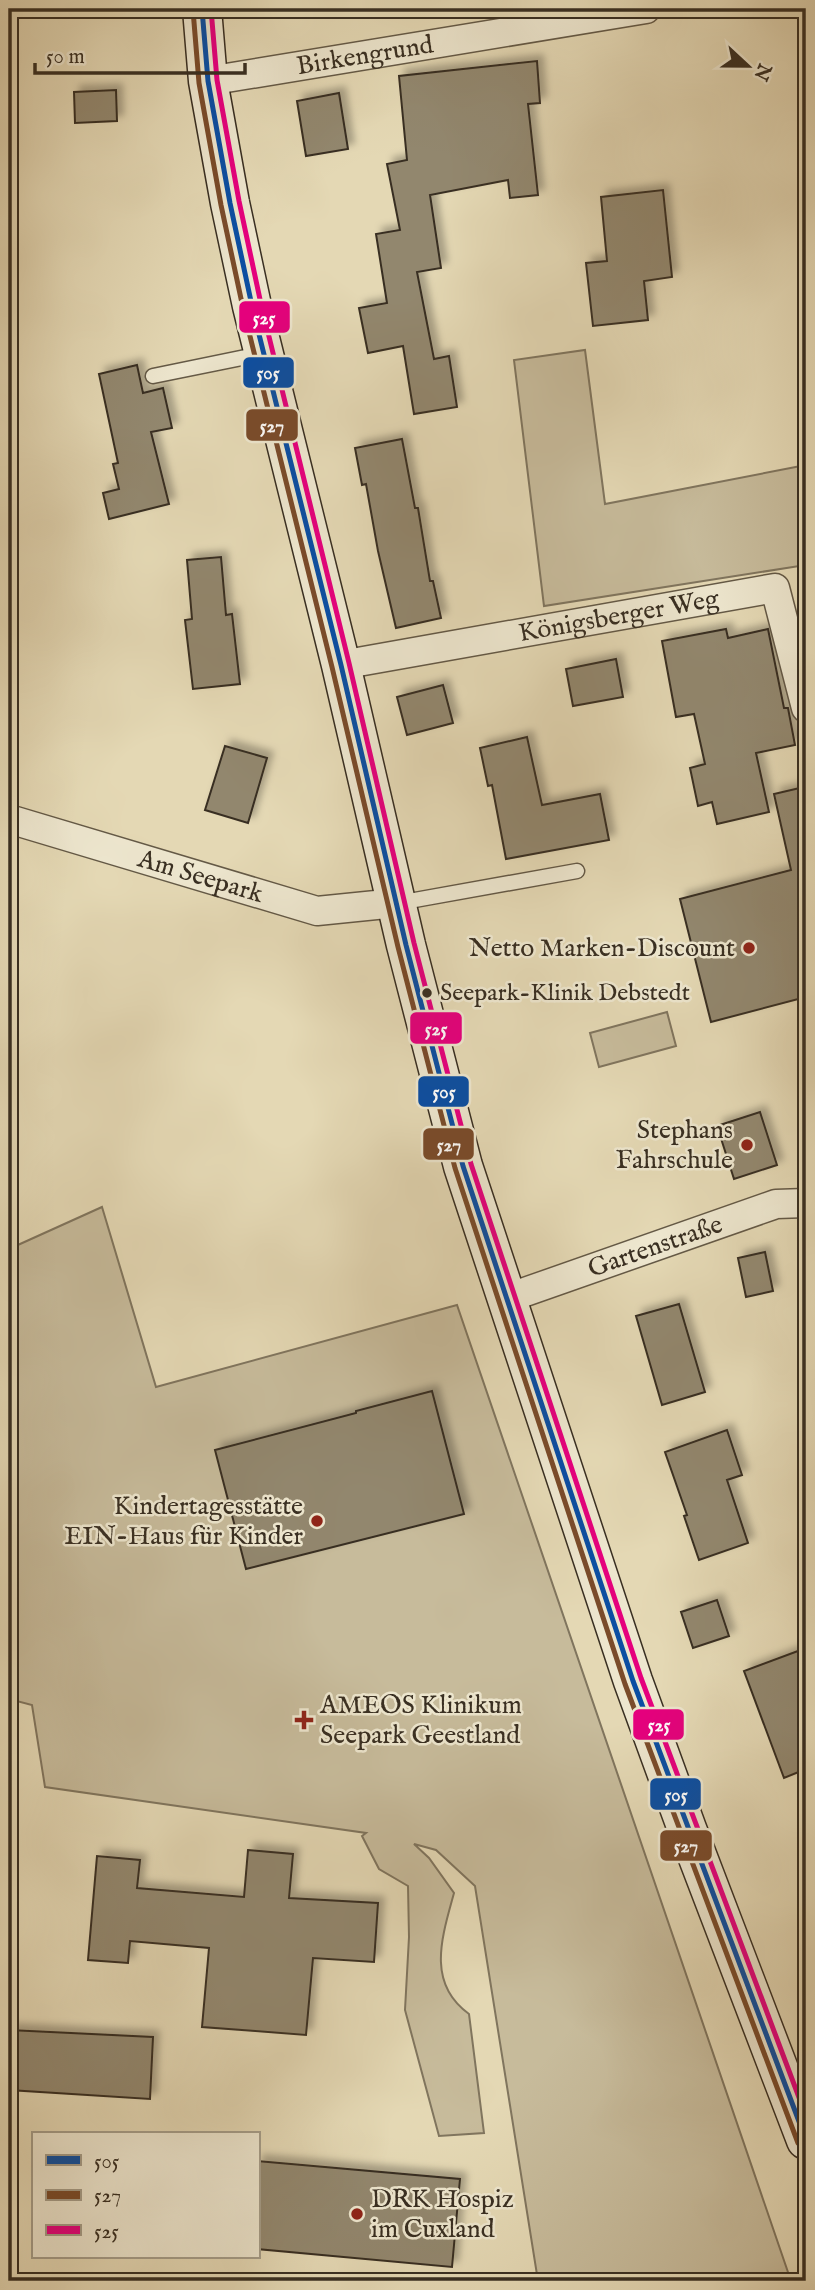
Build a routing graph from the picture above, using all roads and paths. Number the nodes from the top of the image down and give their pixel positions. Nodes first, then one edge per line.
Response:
1 (202, 9) edge
2 (646, 9) edge
3 (208, 80) junction
4 (263, 354) junction
5 (153, 376) dead end
6 (341, 665) junction
7 (806, 708) edge
8 (9, 819) edge
9 (577, 870) dead end
10 (396, 903) junction
11 (806, 1203) edge
12 (505, 1299) junction
13 (806, 2140) edge

1 - 3 main road
2 - 3 street, Birkengrund
3 - 4 main road
4 - 5 lane
4 - 6 main road
6 - 7 street, Königsberger Weg
6 - 10 main road
8 - 10 street, Am Seepark
9 - 10 lane
10 - 12 main road
11 - 12 street, Gartenstraße
12 - 13 main road

